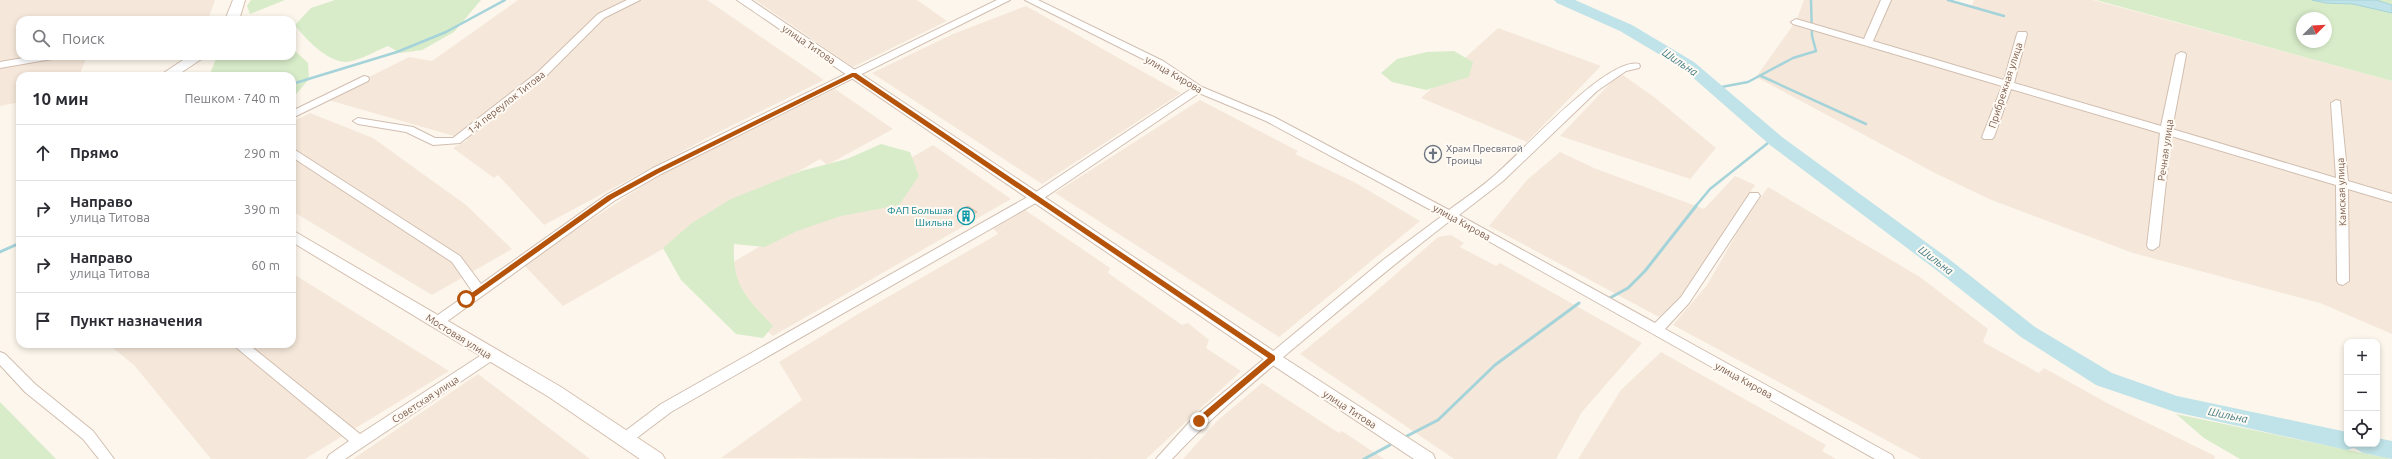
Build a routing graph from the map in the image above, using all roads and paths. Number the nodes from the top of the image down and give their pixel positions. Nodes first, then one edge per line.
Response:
1 (239, 0) edge
2 (635, 0) edge
3 (743, 0) edge
4 (1005, 0) edge
5 (1030, 0) edge
6 (1886, 0) edge
7 (233, 16) edge
8 (1796, 22) dead end
9 (2022, 34) dead end
10 (1867, 43) junction
11 (2181, 55) dead end
12 (31, 60) edge
13 (192, 60) edge
14 (0, 66) edge
15 (1634, 66) dead end
16 (173, 72) edge
17 (854, 74) junction
18 (364, 79) dead end
19 (2008, 84) junction
20 (1198, 89) junction
21 (2336, 103) dead end
22 (296, 113) edge
23 (358, 121) dead end
24 (2166, 130) junction
25 (1988, 137) dead end
26 (296, 155) edge
27 (2342, 183) junction
28 (1754, 196) dead end
29 (1037, 197) junction
30 (2392, 198) edge
31 (1452, 216) junction
32 (296, 237) edge
33 (2153, 246) dead end
34 (2343, 281) dead end
35 (478, 290) junction
36 (436, 322) junction
37 (1655, 331) junction
38 (244, 348) edge
39 (0, 356) edge
40 (491, 356) junction
41 (1273, 358) junction
42 (625, 439) junction
43 (360, 442) junction
44 (107, 459) edge
45 (334, 459) edge
46 (655, 459) edge
47 (1163, 459) edge
48 (1427, 459) edge
49 (1887, 459) edge

1 - 7 main road
2 - 23 street, 1-й переулок Титова
3 - 17 street, улица Титова
4 - 17 street
5 - 20 street, улица Кирова
6 - 10 street
8 - 10 street
9 - 19 street, Прибрежная улица
10 - 19 street
11 - 24 street, Речная улица
12 - 14 street
13 - 16 main road
15 - 31 street
17 - 29 street, улица Титова
17 - 35 street
18 - 22 street
19 - 24 street
19 - 25 street, Прибрежная улица
20 - 29 street
20 - 31 street, улица Кирова
21 - 27 street, Камская улица
24 - 27 street
24 - 33 street, Речная улица
26 - 35 street
27 - 30 street
27 - 34 street, Камская улица
28 - 37 street
29 - 41 street, улица Титова
29 - 42 street
31 - 37 street, улица Кирова
31 - 41 street
32 - 36 main road, Мостовая улица
35 - 36 street
36 - 40 main road, Мостовая улица
37 - 49 street, улица Кирова
38 - 43 street
39 - 44 street
40 - 42 main road, Мостовая улица
40 - 43 street, Советская улица
41 - 47 street
41 - 48 street, улица Титова
42 - 46 main road, Мостовая улица
43 - 45 street, Советская улица

